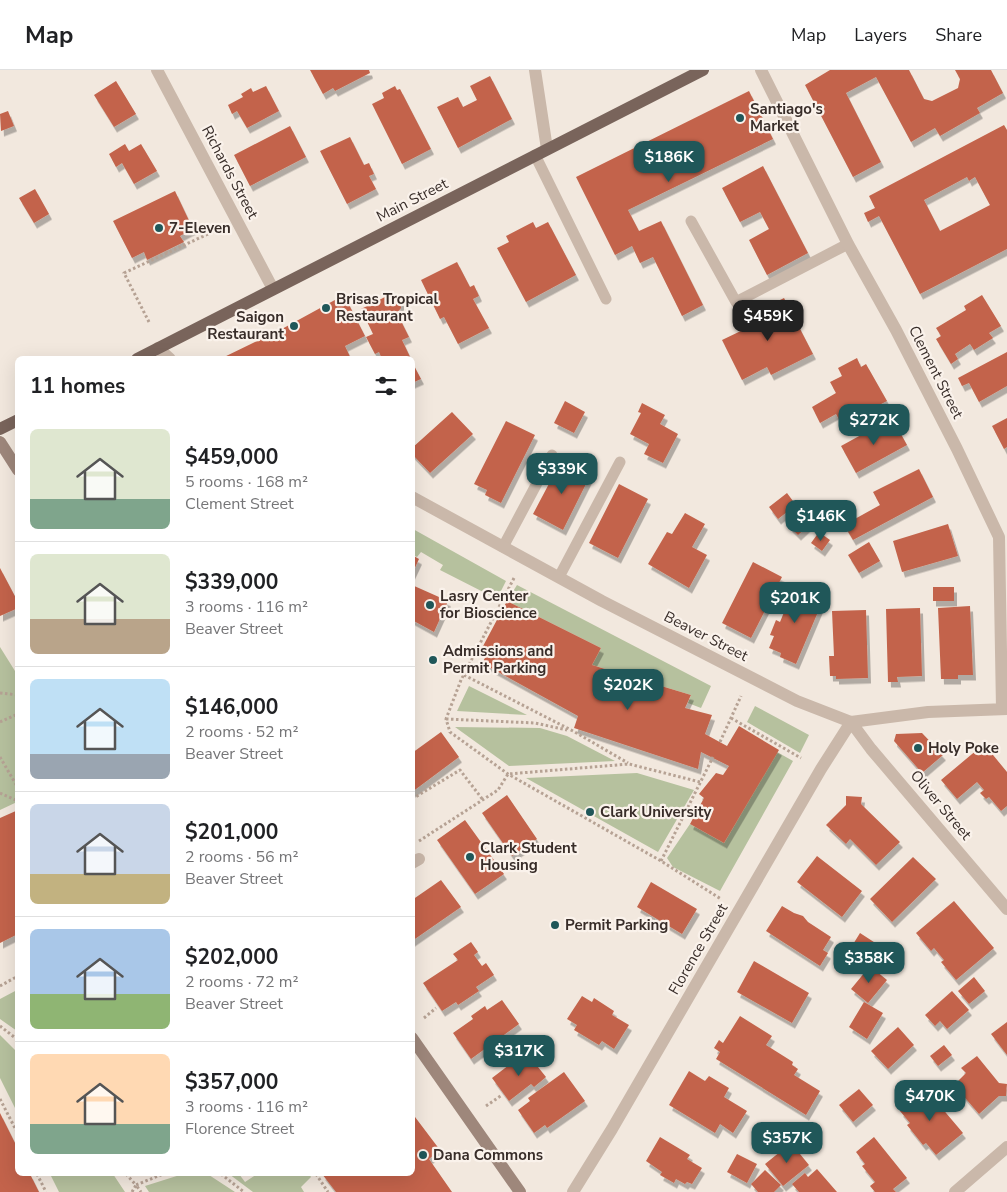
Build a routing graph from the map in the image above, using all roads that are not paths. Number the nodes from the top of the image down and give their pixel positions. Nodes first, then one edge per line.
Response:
1 (157, 70) edge
2 (535, 70) edge
3 (703, 70) edge
4 (761, 70) edge
5 (541, 152) junction
6 (691, 221) dead end
7 (848, 244) junction
8 (273, 288) junction
9 (606, 299) dead end
10 (158, 348) junction
11 (143, 356) edge
12 (167, 356) edge
13 (15, 422) edge
14 (0, 429) edge
15 (0, 442) edge
16 (552, 455) dead end
17 (620, 462) dead end
18 (15, 465) edge
19 (415, 500) edge
20 (502, 546) junction
21 (559, 577) junction
22 (1005, 709) edge
23 (851, 722) junction
24 (1007, 909) edge
25 (415, 1042) edge
26 (1007, 1148) edge
27 (520, 1192) edge
28 (573, 1192) edge
29 (955, 1192) edge

1 - 8 street, Richards Street
2 - 5 street
3 - 5 main road, Main Street
4 - 7 street, Clement Street
5 - 8 main road, Main Street
5 - 9 lane
6 - 7 lane
7 - 22 street, Clement Street
8 - 10 main road, Main Street
10 - 11 main road, Main Street
10 - 12 street
13 - 14 main road
15 - 18 street
16 - 20 lane
17 - 21 lane
19 - 20 street, Beaver Street
20 - 21 street, Beaver Street
21 - 23 street, Beaver Street
22 - 23 street, Beaver Street
23 - 24 street, Oliver Street
23 - 28 street, Florence Street
25 - 27 street
26 - 29 street

